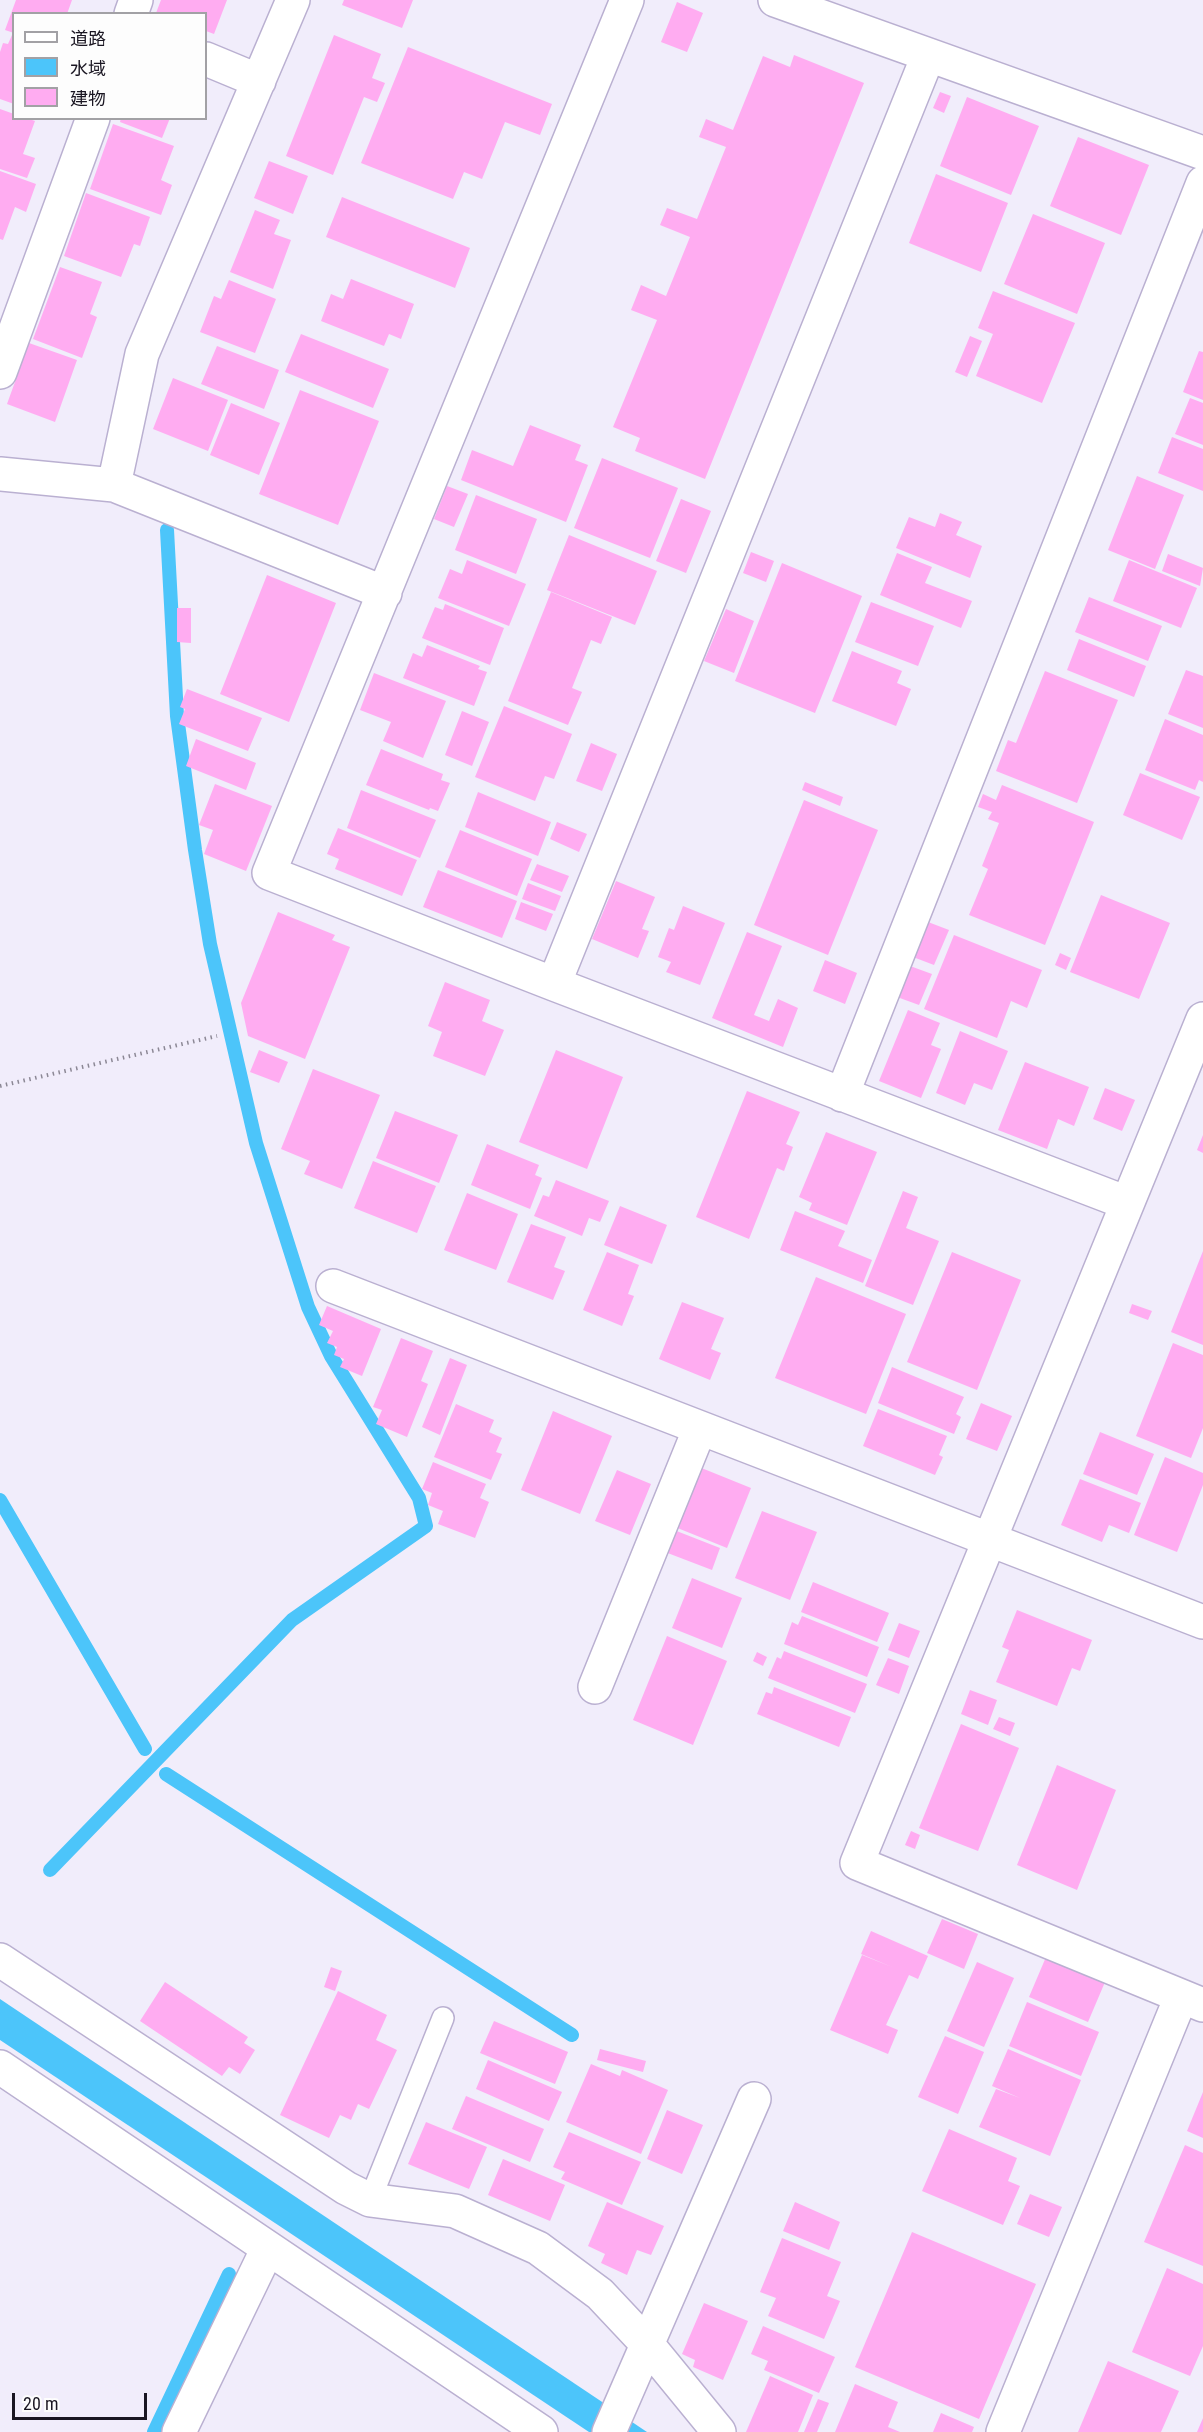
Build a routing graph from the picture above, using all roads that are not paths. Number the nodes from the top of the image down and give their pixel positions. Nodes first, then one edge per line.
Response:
1 (293, 0) edge
2 (627, 0) edge
3 (775, 0) edge
4 (928, 56) junction
5 (207, 59) edge
6 (259, 81) junction
7 (92, 120) edge
8 (1203, 153) edge
9 (1203, 183) edge
10 (0, 372) edge
11 (0, 474) edge
12 (114, 484) junction
13 (385, 593) junction
14 (554, 984) junction
15 (1203, 1018) edge
16 (842, 1095) junction
17 (1128, 1203) junction
18 (333, 1286) dead end
19 (700, 1428) junction
20 (989, 1540) junction
21 (1203, 1622) edge
22 (595, 1688) dead end
23 (0, 1960) edge
24 (1192, 2001) edge
25 (443, 2018) dead end
26 (0, 2067) edge
27 (754, 2099) dead end
28 (370, 2200) junction
29 (268, 2248) junction
30 (647, 2344) junction
31 (179, 2432) edge
32 (541, 2432) edge
33 (609, 2432) edge
34 (719, 2432) edge
35 (1003, 2432) edge

1 - 6 street
2 - 13 street
3 - 4 street
4 - 8 street
4 - 14 street
5 - 6 street
6 - 12 street
7 - 10 street
9 - 16 street
11 - 12 street
12 - 13 street
13 - 14 street
14 - 16 street
15 - 17 street
16 - 17 street
17 - 20 street
18 - 19 street
19 - 20 street
19 - 22 street
20 - 21 street
20 - 24 street
23 - 28 street
24 - 35 street
25 - 28 lane
26 - 29 street
27 - 30 street
28 - 30 street
29 - 31 street
29 - 32 street
30 - 33 street
30 - 34 street

